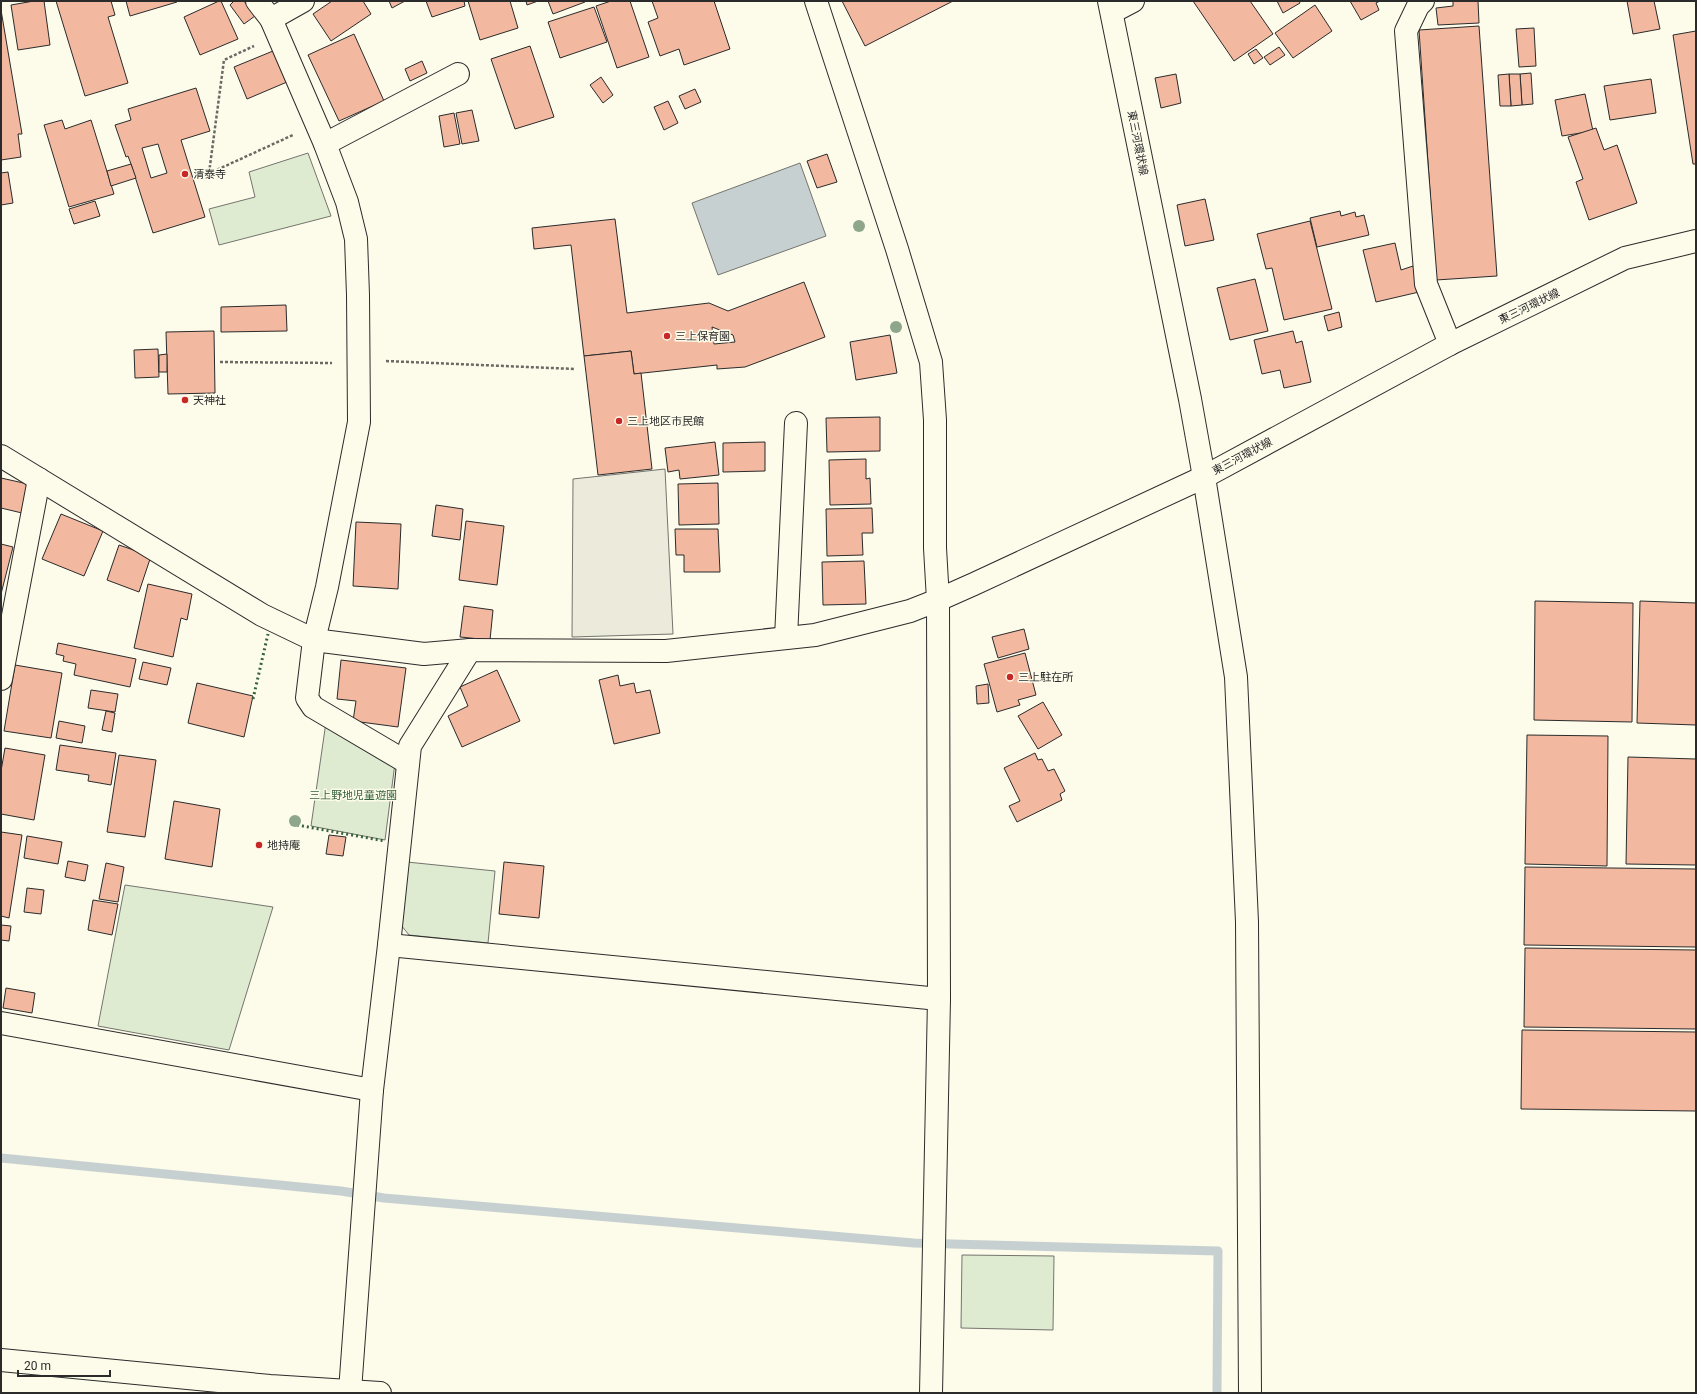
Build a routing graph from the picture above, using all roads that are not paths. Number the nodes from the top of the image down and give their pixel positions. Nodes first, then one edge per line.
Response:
1 (257, 1) edge
2 (303, 1) edge
3 (816, 1) edge
4 (1133, 1) edge
5 (1423, 1) edge
6 (1111, 7) edge
7 (271, 19) junction
8 (458, 74) dead end
9 (325, 144) junction
10 (1696, 241) edge
11 (1450, 344) junction
12 (796, 423) dead end
13 (1, 456) edge
14 (1204, 477) junction
15 (39, 479) junction
16 (938, 600) junction
17 (786, 638) junction
18 (314, 640) junction
19 (470, 650) junction
20 (1, 679) edge
21 (408, 763) junction
22 (389, 945) junction
23 (939, 999) junction
24 (1, 1023) edge
25 (372, 1090) junction
26 (1, 1360) edge
27 (269, 1389) edge
28 (350, 1391) junction
29 (380, 1393) edge
30 (931, 1393) edge
31 (1250, 1393) edge

1 - 7 street
2 - 7 street
3 - 16 street
4 - 6 street
5 - 11 street
6 - 14 street, 東三河環状線
7 - 9 street
8 - 9 street
9 - 18 street
10 - 11 street, 東三河環状線
11 - 14 street, 東三河環状線
12 - 17 street
13 - 15 street
14 - 16 street
14 - 31 street
15 - 18 street
15 - 20 street
16 - 17 street
16 - 23 street
17 - 19 street
18 - 19 street
18 - 21 street
19 - 21 street
21 - 22 street
22 - 23 street
22 - 25 street
23 - 30 street
24 - 25 street
25 - 28 street
26 - 27 street
27 - 28 street
28 - 29 street

